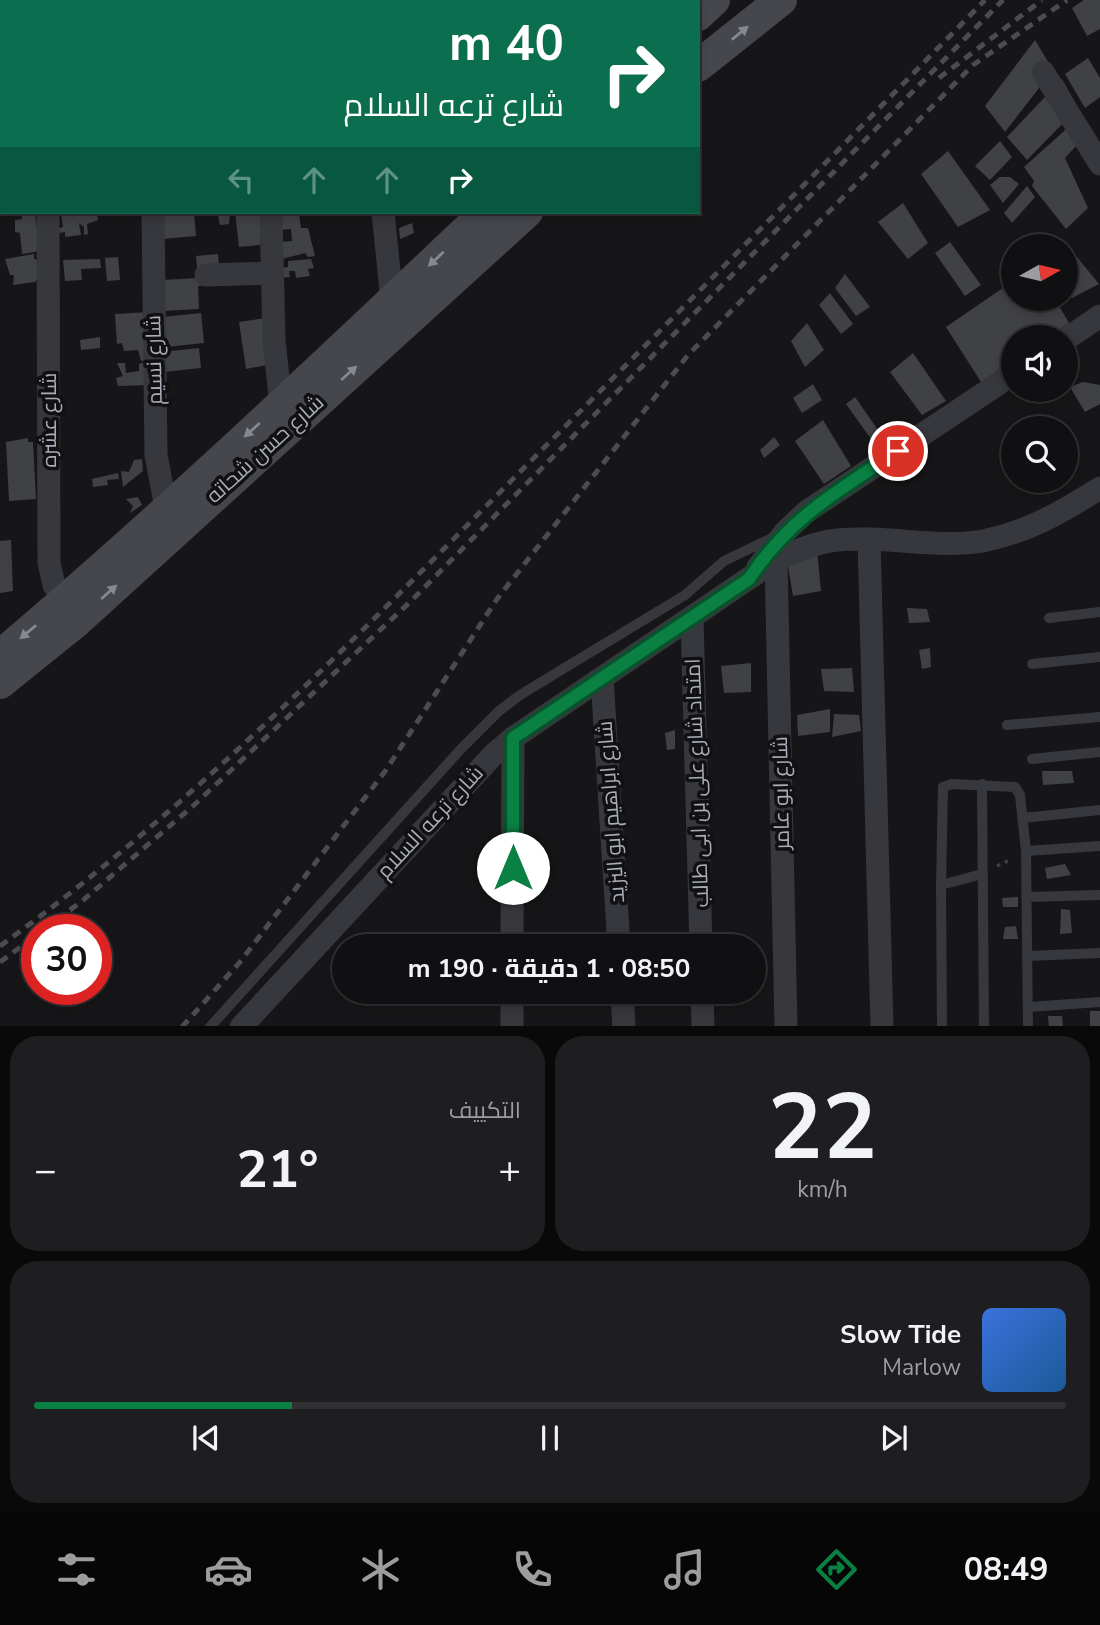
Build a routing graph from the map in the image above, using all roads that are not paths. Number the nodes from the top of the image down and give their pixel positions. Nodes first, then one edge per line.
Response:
1 (714, 0) edge
2 (781, 0) edge
3 (700, 13) edge
4 (700, 64) edge
5 (1043, 72) dead end
6 (1100, 164) edge
7 (48, 214) edge
8 (153, 214) edge
9 (271, 214) edge
10 (383, 214) edge
11 (484, 214) edge
12 (519, 214) edge
13 (272, 273) junction
14 (206, 275) dead end
15 (392, 300) junction
16 (1100, 316) edge
17 (1078, 331) edge
18 (1001, 382) edge
19 (281, 404) junction
20 (1100, 488) edge
21 (166, 508) junction
22 (785, 532) junction
23 (869, 540) junction
24 (776, 560) junction
25 (749, 579) junction
26 (70, 612) junction
27 (1100, 612) edge
28 (1049, 618) dead end
29 (692, 619) junction
30 (0, 656) edge
31 (1100, 657) edge
32 (1032, 664) dead end
33 (602, 678) junction
34 (0, 683) edge
35 (1100, 717) edge
36 (1007, 725) dead end
37 (513, 738) junction
38 (1100, 752) edge
39 (1032, 759) dead end
40 (982, 784) junction
41 (1100, 810) edge
42 (1023, 818) junction
43 (1100, 846) edge
44 (1026, 851) junction
45 (982, 874) junction
46 (941, 885) junction
47 (1100, 895) edge
48 (1027, 897) junction
49 (513, 934) edge
50 (618, 934) edge
51 (701, 934) edge
52 (1100, 953) edge
53 (1028, 957) junction
54 (1100, 1002) edge
55 (512, 1004) edge
56 (623, 1004) edge
57 (702, 1004) edge
58 (1029, 1007) junction
59 (211, 1026) edge
60 (242, 1026) edge
61 (512, 1026) edge
62 (624, 1026) edge
63 (703, 1026) edge
64 (786, 1026) edge
65 (882, 1026) edge
66 (943, 1026) edge
67 (984, 1026) edge
68 (1028, 1026) edge

1 - 3 main road
4 -> 2 main road
5 - 6 street
7 - 26 street, شارع عشره
8 - 21 street, شارع نسيم
9 - 13 street
10 - 15 street
11 -> 15 main road, شارع حسن شحاته
26 -> 12 main road, شارع حسن شحاته
13 - 14 street
13 - 19 street
15 - 19 main road, شارع حسن شحاته
16 - 17 street
18 - 22 street
19 -> 21 main road, شارع حسن شحاته
20 - 23 street, شارع ترعه السلام
21 - 26 main road, شارع حسن شحاته
22 - 25 street
22 - 59 lane
23 - 24 street, شارع ترعه السلام
23 - 65 street
24 - 25 street, شارع ترعه السلام
24 - 64 street, شارع ابو عامر
25 - 29 street, شارع ترعه السلام
26 -> 30 main road, شارع حسن شحاته
26 - 34 main road, شارع حسن شحاته
27 - 28 lane
29 - 33 street, شارع ترعه السلام
29 - 51 street, امتداد شارع على بن ابى طالب
31 - 32 lane
33 - 37 street, شارع ترعه السلام
33 - 50 street, شارع ابراهيم ابو اليزيد
35 - 36 lane
37 - 49 street
37 - 60 street, شارع ترعه السلام
38 - 39 lane
40 - 42 lane
40 - 45 lane
40 - 46 lane
41 - 42 lane
42 - 44 lane
43 - 44 lane
44 - 48 lane
45 - 46 lane
45 - 67 lane
46 - 66 lane
47 - 48 lane
48 - 53 lane
52 - 53 lane
53 - 58 lane
54 - 58 lane
55 - 61 street
56 - 62 street
57 - 63 street
58 - 68 lane

